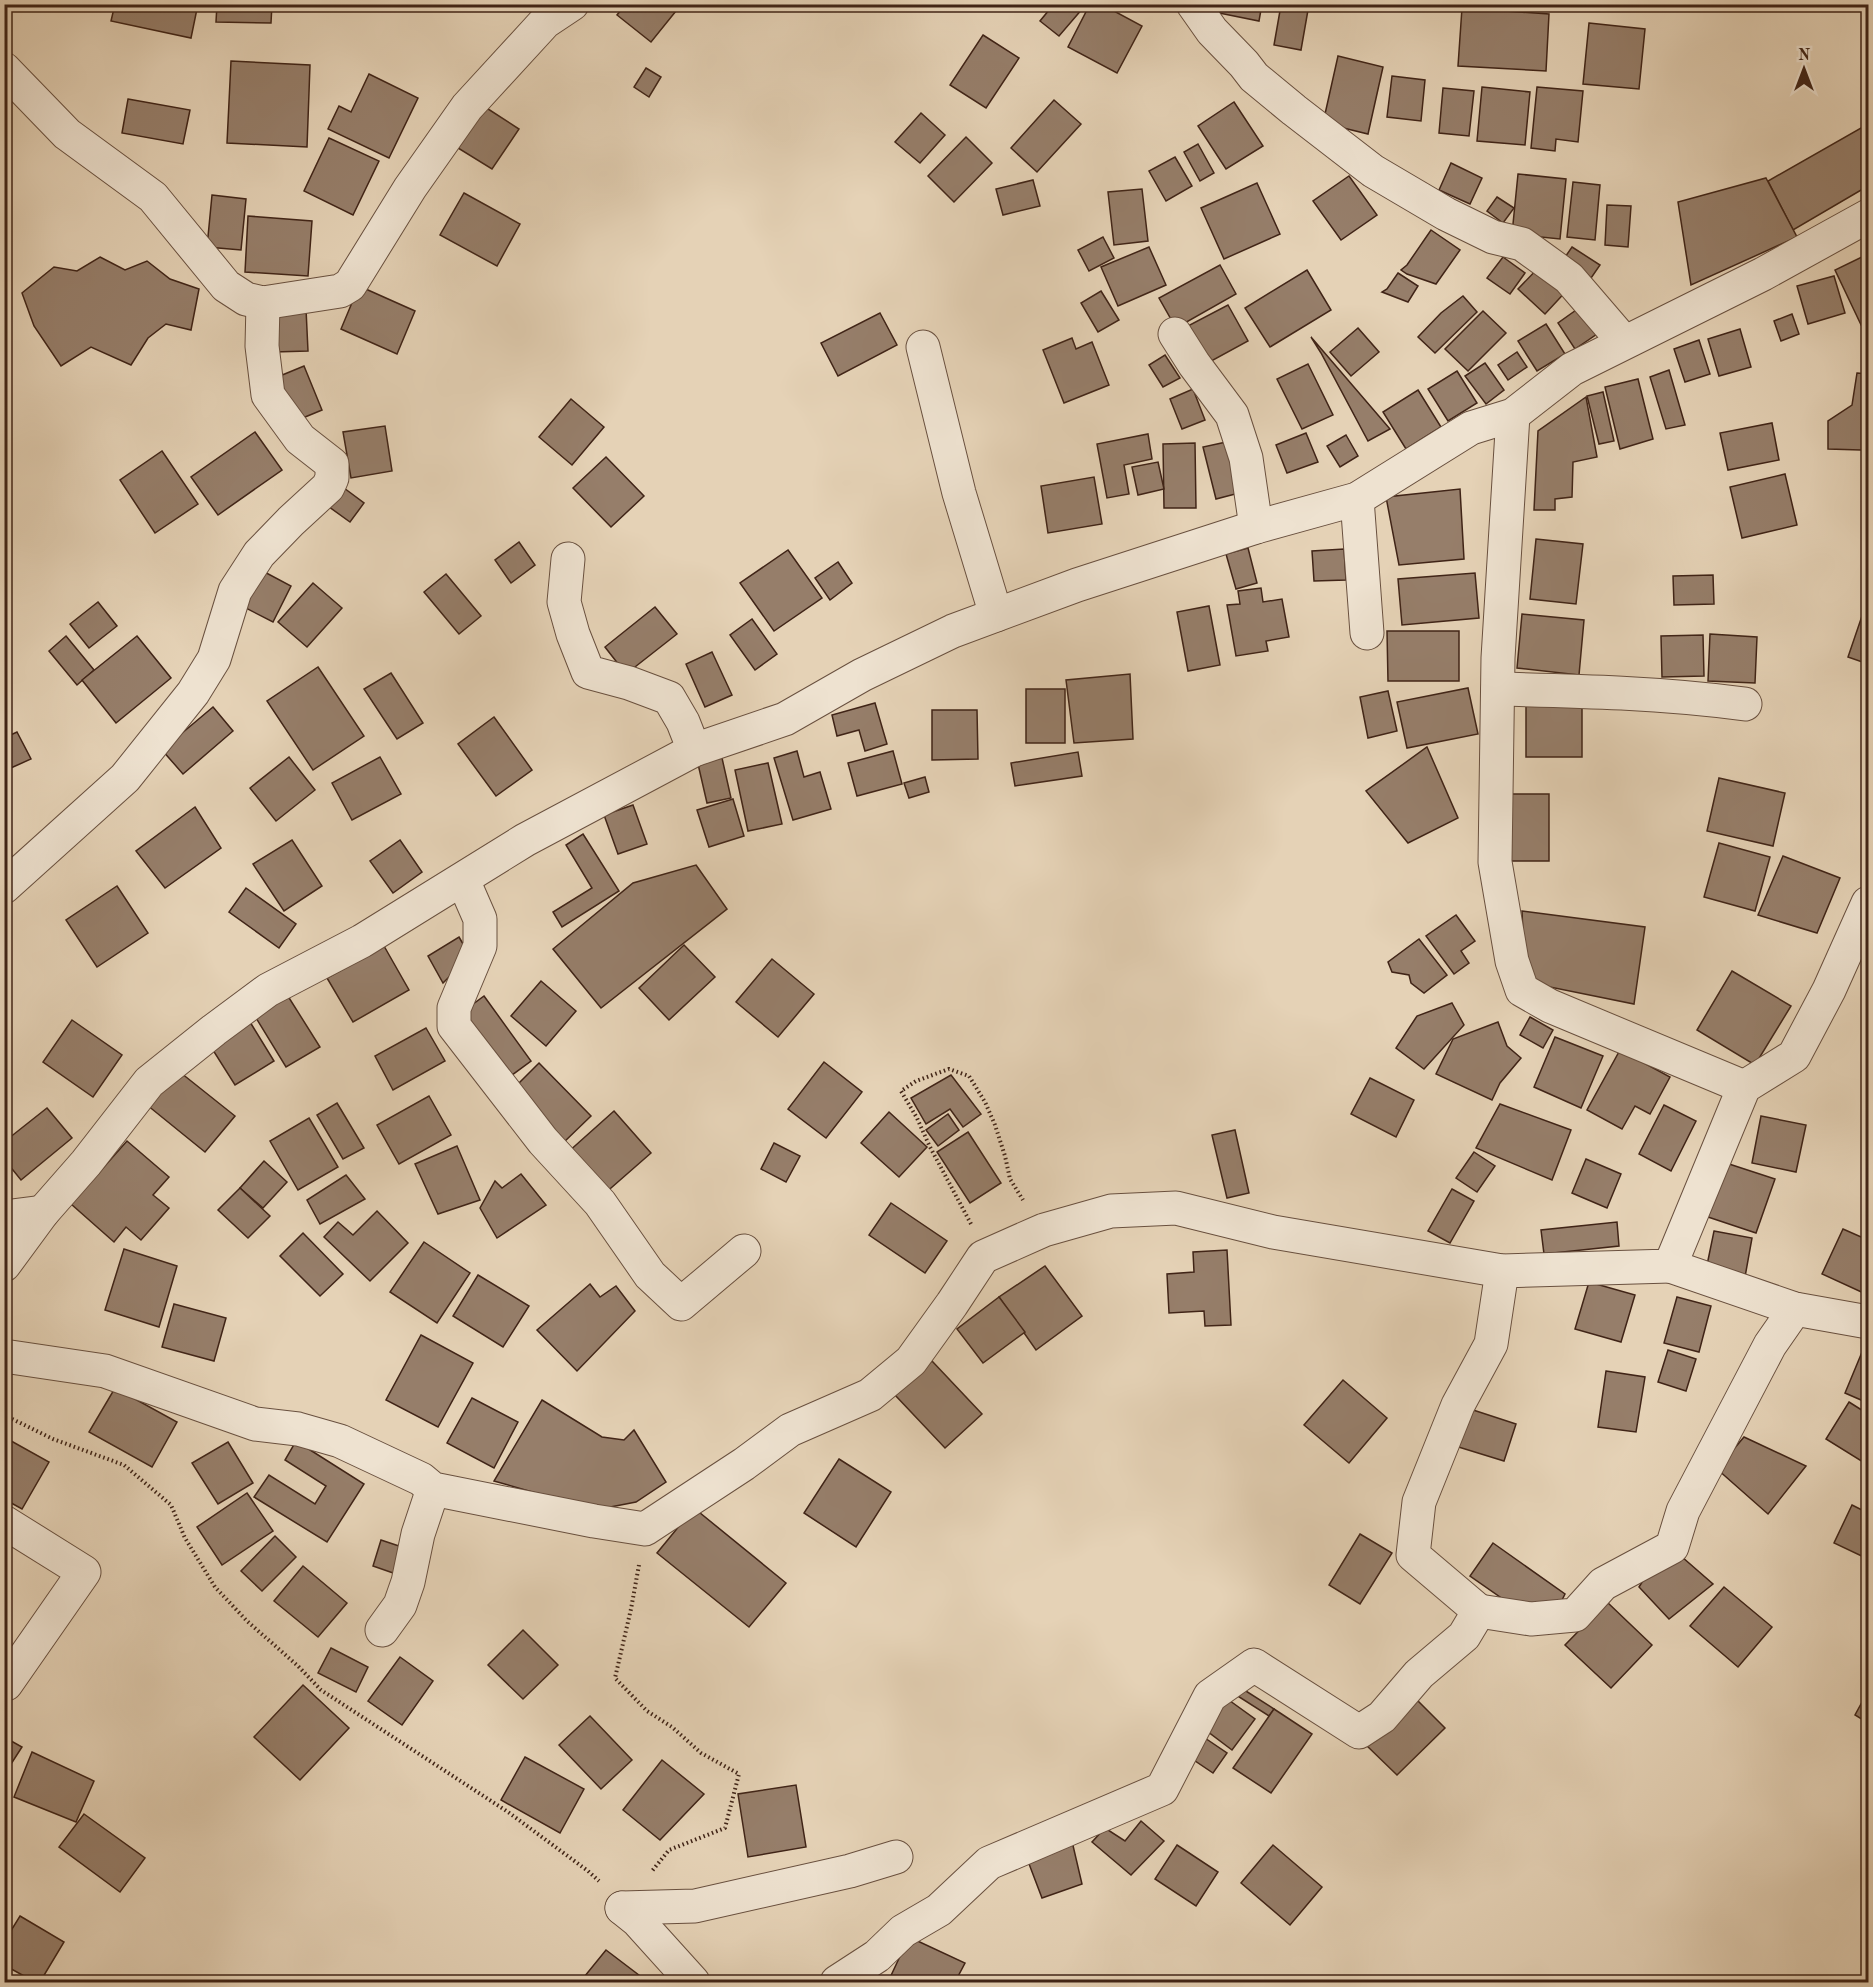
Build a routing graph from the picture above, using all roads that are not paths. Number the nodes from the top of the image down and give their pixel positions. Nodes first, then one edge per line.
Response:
1 (572, 4) edge
2 (1192, 4) edge
3 (4, 69) edge
4 (1869, 216) edge
5 (263, 303) junction
6 (1175, 334) dead end
7 (1624, 342) junction
8 (923, 347) dead end
9 (1513, 415) junction
10 (1357, 499) junction
11 (1256, 527) junction
12 (568, 559) dead end
13 (996, 615) junction
14 (1367, 633) dead end
15 (1498, 689) junction
16 (1745, 704) dead end
17 (694, 750) junction
18 (463, 880) junction
19 (4, 887) edge
20 (1869, 903) edge
21 (1744, 1087) junction
22 (43, 1212) junction
23 (4, 1217) edge
24 (744, 1251) dead end
25 (4, 1265) edge
26 (1670, 1266) junction
27 (1502, 1270) junction
28 (1795, 1309) junction
29 (1869, 1322) edge
30 (4, 1356) edge
31 (433, 1489) junction
32 (4, 1522) edge
33 (1479, 1611) junction
34 (382, 1630) dead end
35 (6, 1684) dead end
36 (896, 1857) dead end
37 (693, 1983) edge
38 (837, 1983) edge

1 - 5 street
2 - 7 street
3 - 5 street
4 - 7 street
5 - 19 street
6 - 11 street
7 - 9 street
8 - 13 street
9 - 10 street
9 - 15 street
10 - 11 street
10 - 14 street
11 - 13 street
12 - 17 street
13 - 17 street
15 - 16 street
15 - 21 street
17 - 18 street
18 - 22 street
18 - 24 street
20 - 21 street
21 - 26 street
22 - 23 street
22 - 25 street
26 - 27 street
26 - 28 street
27 - 31 street
27 - 33 street
28 - 29 street
28 - 33 street
30 - 31 street
31 - 34 street
32 - 35 street
33 - 38 street
36 - 37 street

